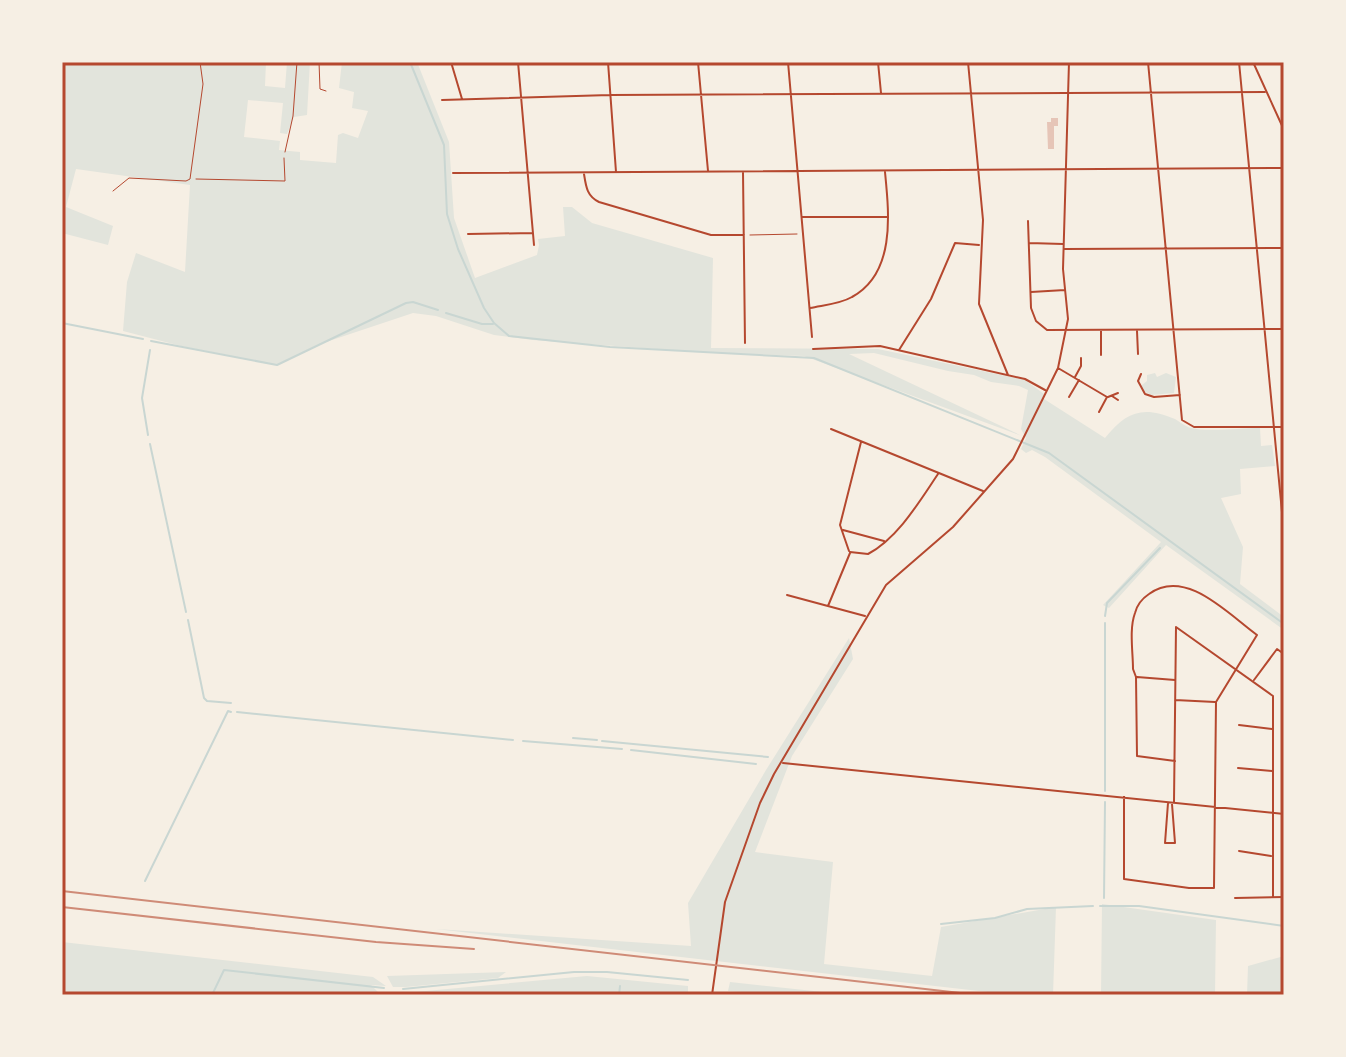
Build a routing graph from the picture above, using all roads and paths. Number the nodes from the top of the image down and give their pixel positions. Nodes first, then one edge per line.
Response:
1 (200, 62) edge
2 (297, 62) edge
3 (319, 62) edge
4 (451, 62) edge
5 (518, 62) edge
6 (608, 62) edge
7 (698, 62) edge
8 (788, 62) edge
9 (878, 62) edge
10 (968, 62) edge
11 (1069, 62) edge
12 (1148, 62) edge
13 (1239, 62) edge
14 (1253, 62) edge
15 (326, 91) dead end
16 (1068, 92) junction
17 (1150, 92) junction
18 (1242, 92) junction
19 (1266, 92) junction
20 (971, 93) junction
21 (791, 94) junction
22 (881, 94) junction
23 (610, 95) junction
24 (701, 95) junction
25 (521, 96) junction
26 (462, 99) junction
27 (442, 100) dead end
28 (1284, 130) edge
29 (285, 152) joint
30 (1066, 168) junction
31 (1158, 168) junction
32 (1248, 168) junction
33 (1284, 168) edge
34 (978, 169) junction
35 (797, 170) junction
36 (885, 170) junction
37 (743, 171) junction
38 (527, 172) junction
39 (584, 172) junction
40 (616, 172) junction
41 (708, 172) junction
42 (453, 173) dead end
43 (190, 179) junction
44 (113, 191) dead end
45 (801, 217) junction
46 (889, 217) junction
47 (1028, 221) dead end
48 (533, 233) junction
49 (802, 233) junction
50 (468, 234) dead end
51 (744, 235) junction
52 (1028, 243) junction
53 (1064, 244) junction
54 (534, 245) dead end
55 (981, 245) junction
56 (1257, 248) junction
57 (1284, 248) edge
58 (1064, 249) junction
59 (1166, 249) junction
60 (1065, 290) junction
61 (1030, 292) junction
62 (809, 308) junction
63 (1173, 329) junction
64 (1265, 329) junction
65 (1284, 329) edge
66 (1067, 330) junction
67 (1101, 330) junction
68 (1137, 330) junction
69 (812, 337) dead end
70 (745, 343) dead end
71 (813, 349) dead end
72 (899, 351) junction
73 (1138, 354) dead end
74 (1101, 355) dead end
75 (1081, 358) dead end
76 (1058, 368) junction
77 (1141, 374) dead end
78 (1008, 375) junction
79 (1074, 378) junction
80 (1079, 380) junction
81 (1046, 392) junction
82 (1118, 393) dead end
83 (1180, 395) junction
84 (1109, 396) junction
85 (1069, 397) dead end
86 (1118, 400) dead end
87 (1099, 412) dead end
88 (1274, 427) junction
89 (1284, 427) edge
90 (831, 429) dead end
91 (861, 442) junction
92 (938, 473) junction
93 (984, 492) junction
94 (841, 529) junction
95 (1284, 533) edge
96 (885, 541) junction
97 (850, 552) junction
98 (787, 595) dead end
99 (827, 607) junction
100 (866, 616) junction
101 (1284, 654) edge
102 (1237, 669) junction
103 (1136, 677) junction
104 (1175, 680) junction
105 (1253, 681) junction
106 (1175, 700) junction
107 (1216, 702) junction
108 (1239, 725) dead end
109 (1273, 729) junction
110 (1175, 761) junction
111 (782, 762) junction
112 (1238, 768) dead end
113 (1273, 771) junction
114 (1124, 797) junction
115 (1172, 802) junction
116 (1216, 807) junction
117 (1273, 813) junction
118 (1284, 814) edge
119 (1170, 825) junction
120 (1239, 851) dead end
121 (1272, 856) junction
122 (1273, 896) junction
123 (1284, 897) edge
124 (1235, 898) dead end
125 (712, 994) edge

1 - 43 lane
2 - 29 lane
3 - 15 lane
4 - 26 street
5 - 25 street
6 - 23 street
7 - 24 street
8 - 21 street
9 - 22 street
10 - 20 street
11 - 16 street
12 - 17 street
13 - 18 street
14 - 19 street
16 - 17 street
16 - 20 street
16 - 30 street
17 - 18 street
17 - 31 street
18 - 19 street
18 - 32 street
19 - 28 street
20 - 22 street
20 - 34 street
21 - 22 street
21 - 24 street
21 - 35 street
23 - 24 street
23 - 25 street
23 - 40 street
24 - 41 street
25 - 26 street
25 - 38 street
26 - 27 street
29 - 43 path
30 - 31 street
30 - 34 street
30 - 53 street
31 - 32 street
31 - 59 street
32 - 33 street
32 - 56 street
34 - 36 street
34 - 55 street
35 - 36 street
35 - 37 street
35 - 45 street
36 - 46 street
37 - 41 street
37 - 51 street
38 - 39 street
38 - 42 street
38 - 48 street
39 - 40 street
39 - 51 street
40 - 41 street
43 - 44 lane
45 - 46 street
45 - 49 street
46 - 62 street
47 - 52 street
48 - 50 street
48 - 54 street
49 - 51 path
49 - 62 street
51 - 70 street
52 - 53 street
52 - 61 street
53 - 58 street
55 - 72 street
55 - 78 street
56 - 57 street
56 - 59 street
56 - 64 street
58 - 59 street
58 - 60 street
59 - 63 street
60 - 61 street
60 - 66 street
61 - 66 street
62 - 69 street
63 - 64 street
63 - 68 street
63 - 83 street
64 - 65 street
64 - 88 street
66 - 67 street
66 - 76 street
67 - 68 street
67 - 74 street
68 - 73 street
71 - 72 street
72 - 78 street
75 - 79 street
76 - 79 street
76 - 81 street
77 - 83 street
78 - 81 street
79 - 80 street
80 - 84 street
80 - 85 street
81 - 93 street
82 - 84 street
83 - 88 street
84 - 86 street
84 - 87 street
88 - 89 street
88 - 95 street
90 - 91 street
91 - 92 street
91 - 94 street
92 - 93 street
92 - 96 street
93 - 100 street
94 - 96 street
94 - 97 street
96 - 97 street
97 - 99 street
98 - 99 street
99 - 100 street
100 - 111 street
101 - 105 street
102 - 103 street
102 - 104 street
102 - 105 street
102 - 107 street
103 - 104 street
103 - 110 street
104 - 106 street
105 - 109 street
106 - 107 street
106 - 110 street
107 - 116 street
108 - 109 street
109 - 113 street
110 - 115 street
111 - 114 street
111 - 125 street
112 - 113 street
113 - 117 street
114 - 115 street
114 - 116 street
115 - 116 street
115 - 119 street
116 - 117 street
117 - 118 street
117 - 121 street
119 - 119 street
120 - 121 street
121 - 122 street
122 - 123 street
122 - 124 street

